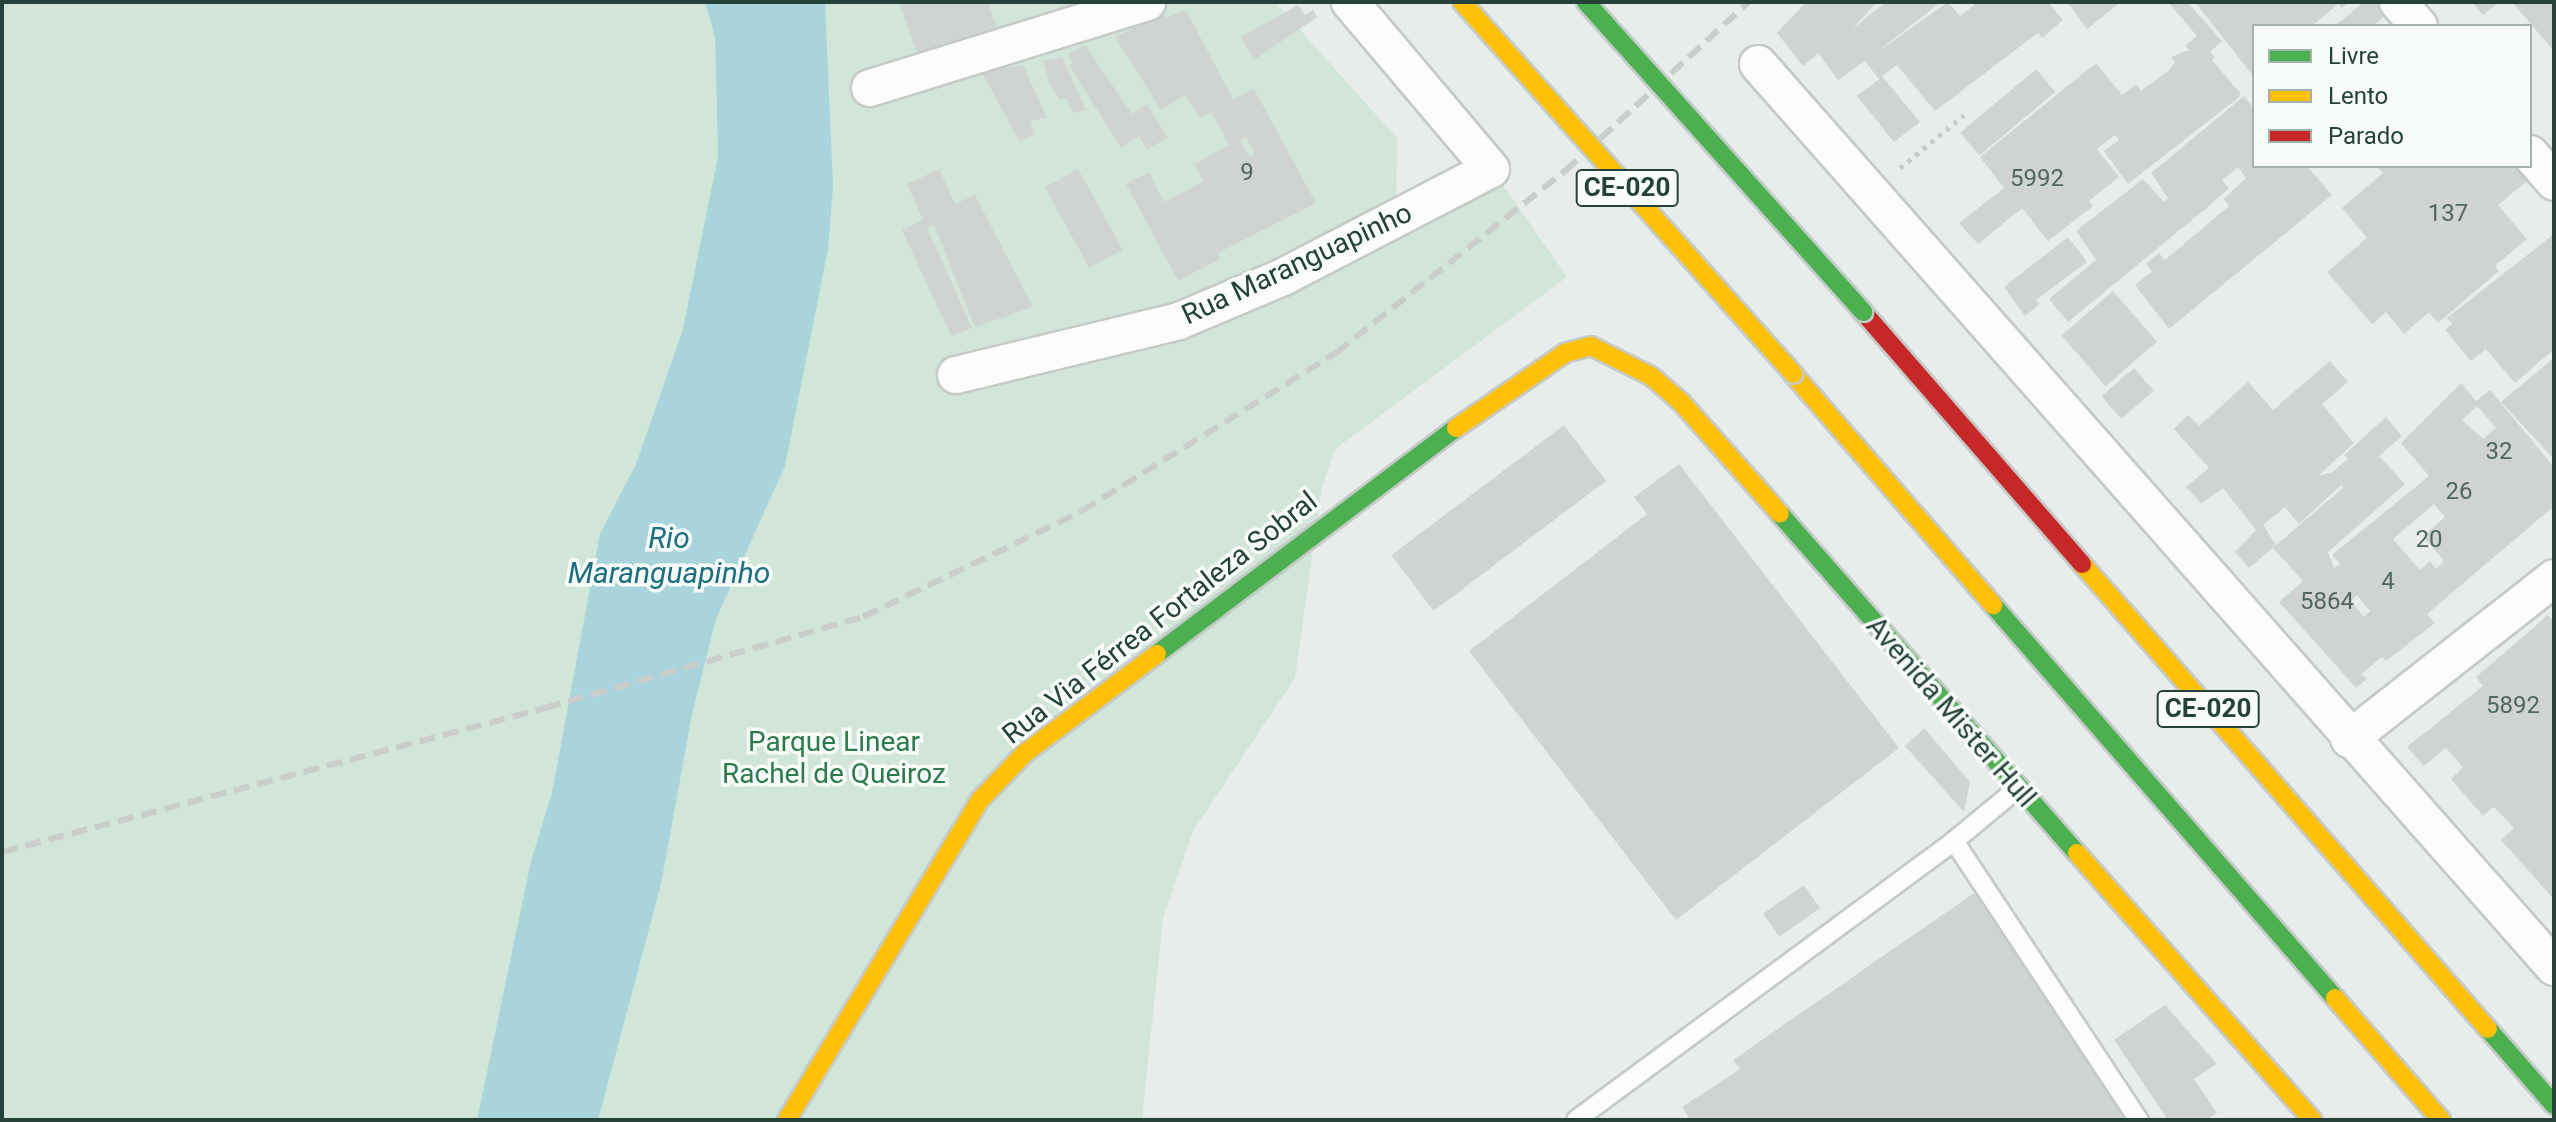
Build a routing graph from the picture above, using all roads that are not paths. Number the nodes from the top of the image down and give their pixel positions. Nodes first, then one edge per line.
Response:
1 (1147, 2) edge
2 (1350, 2) edge
3 (1462, 2) edge
4 (1586, 2) edge
5 (2398, 2) edge
6 (2417, 24) edge
7 (1758, 64) dead end
8 (870, 88) dead end
9 (2532, 156) edge
10 (2554, 182) edge
11 (1565, 353) joint
12 (956, 375) dead end
13 (2554, 578) edge
14 (2349, 739) junction
15 (2018, 788) junction
16 (1954, 841) junction
17 (2554, 967) edge
18 (2554, 1105) edge
19 (787, 1120) edge
20 (1576, 1120) edge
21 (2139, 1120) edge
22 (2312, 1120) edge
23 (2441, 1120) edge

1 - 8 street
2 - 12 street, Rua Maranguapinho
3 - 23 main road, CE-020, bridge
4 - 18 main road, CE-020, bridge
5 - 6 street
7 - 14 street
9 - 10 street
11 - 15 main road, Avenida Mister Hull
11 - 19 main road, Rua Via Férrea Fortaleza Sobral
13 - 14 street
14 - 17 street
15 - 16 lane
15 - 22 main road, Avenida Mister Hull
16 - 20 lane
16 - 21 lane

